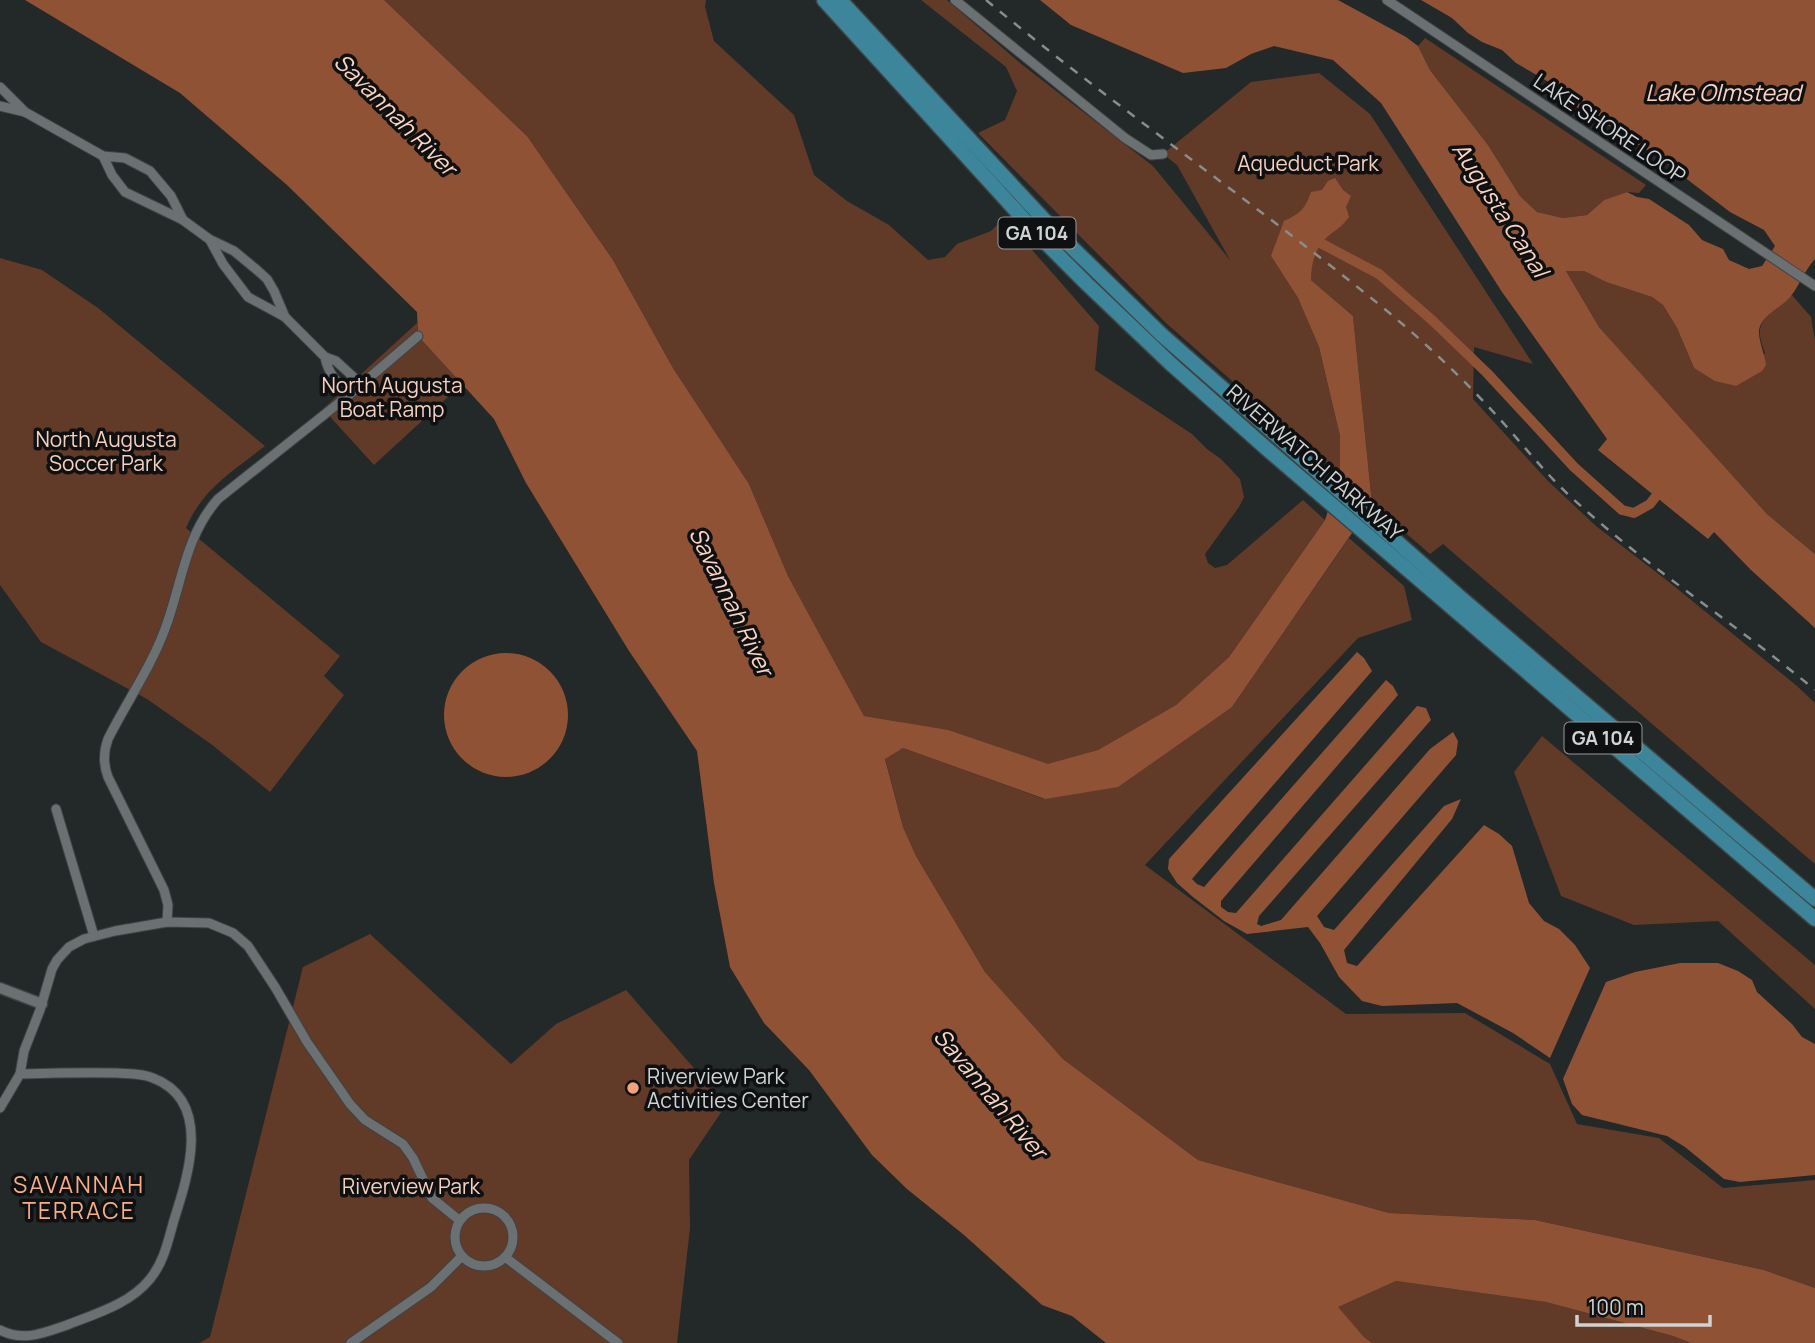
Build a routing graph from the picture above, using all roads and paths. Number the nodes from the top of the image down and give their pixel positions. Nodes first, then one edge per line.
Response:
1 (824, 0) edge
2 (841, 0) edge
3 (956, 0) edge
4 (1387, 0) edge
5 (0, 87) edge
6 (0, 106) edge
7 (25, 112) junction
8 (1163, 154) dead end
9 (103, 156) junction
10 (183, 220) junction
11 (209, 239) junction
12 (1812, 284) edge
13 (285, 317) junction
14 (418, 336) dead end
15 (325, 357) junction
16 (361, 384) junction
17 (349, 395) junction
18 (56, 809) dead end
19 (1815, 899) edge
20 (1815, 919) edge
21 (167, 922) junction
22 (94, 936) junction
23 (0, 988) edge
24 (42, 1004) junction
25 (20, 1074) junction
26 (0, 1108) edge
27 (460, 1220) junction
28 (462, 1256) junction
29 (505, 1257) junction
30 (0, 1330) edge
31 (351, 1343) edge
32 (618, 1343) edge

1 - 20 main road, RIVERWATCH PARKWAY / GA 104
2 - 19 main road, RIVERWATCH PARKWAY / GA 104
3 - 8 street
4 - 12 street, LAKE SHORE LOOP
5 - 7 street
6 - 7 street
7 - 9 street
9 - 10 street
9 - 10 street
10 - 11 street
11 - 13 street
11 - 13 street
13 - 15 street
14 - 16 street
15 - 16 street
15 - 17 street
16 - 17 street
17 - 21 street
18 - 22 street
21 - 22 street
21 - 27 street
22 - 24 street
23 - 24 street
24 - 25 street
25 - 26 street
25 - 30 street
27 - 28 street
27 - 29 street
28 - 29 street
28 - 31 street
29 - 32 street

